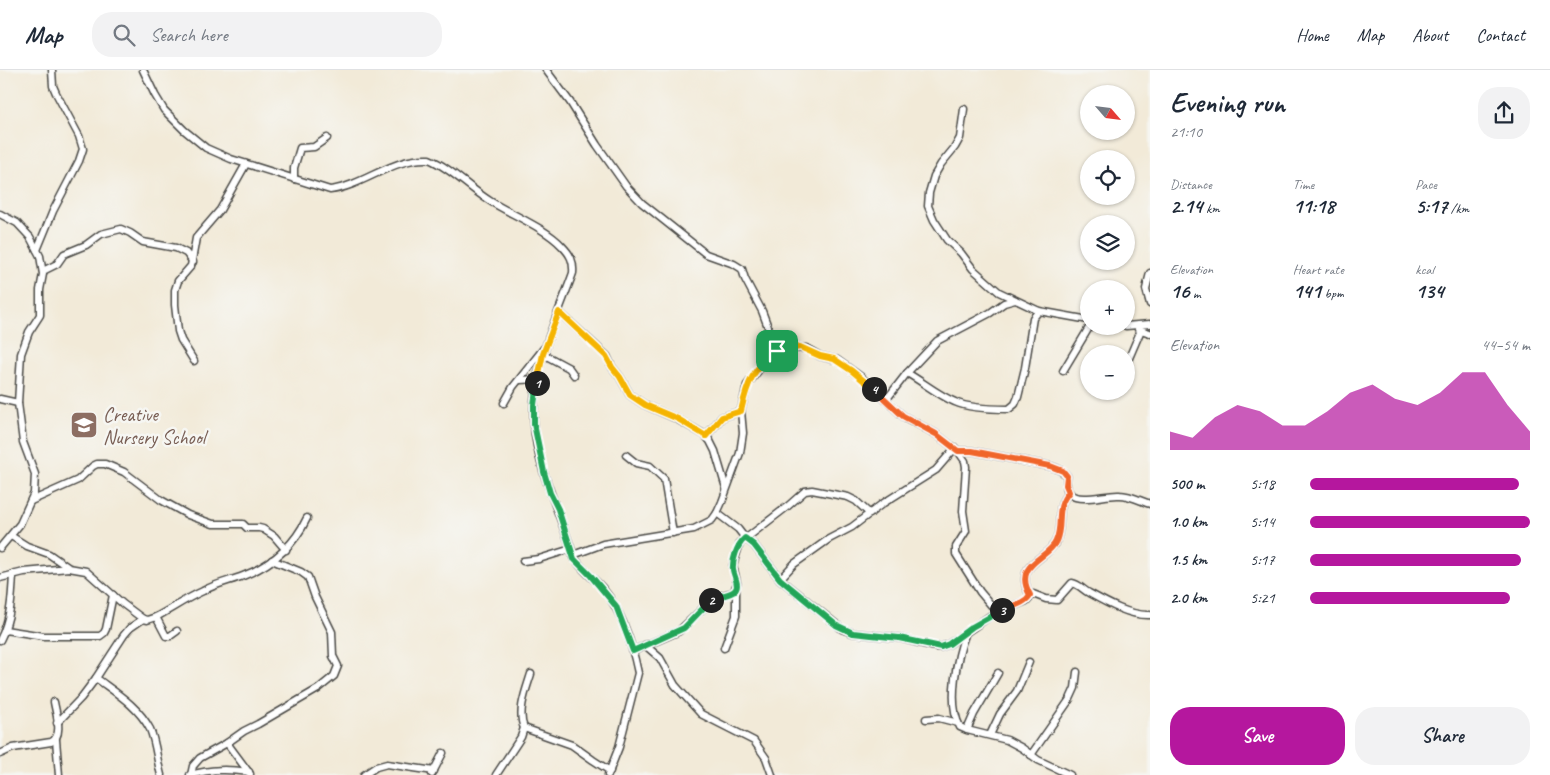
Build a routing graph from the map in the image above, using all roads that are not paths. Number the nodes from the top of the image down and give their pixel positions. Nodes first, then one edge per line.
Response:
1 (52, 70) edge
2 (143, 70) edge
3 (546, 70) edge
4 (964, 109) dead end
5 (327, 138) dead end
6 (246, 164) junction
7 (294, 179) junction
8 (0, 214) edge
9 (37, 250) junction
10 (193, 262) junction
11 (43, 271) junction
12 (1150, 273) edge
13 (1015, 300) junction
14 (1150, 304) edge
15 (1039, 311) junction
16 (559, 312) junction
17 (1080, 318) edge
18 (1150, 324) edge
19 (1135, 325) edge
20 (1135, 328) edge
21 (1141, 330) junction
22 (1150, 333) edge
23 (1084, 335) edge
24 (1135, 345) edge
25 (546, 346) junction
26 (777, 351) junction
27 (543, 354) junction
28 (194, 361) dead end
29 (1063, 371) dead end
30 (907, 373) junction
31 (574, 375) dead end
32 (538, 378) junction
33 (520, 380) junction
34 (0, 399) edge
35 (886, 400) junction
36 (18, 403) junction
37 (504, 403) dead end
38 (741, 411) junction
39 (706, 436) junction
40 (957, 450) junction
41 (626, 455) dead end
42 (726, 488) junction
43 (1069, 492) junction
44 (31, 500) junction
45 (1150, 504) edge
46 (717, 513) junction
47 (870, 514) junction
48 (307, 518) dead end
49 (673, 533) junction
50 (11, 536) junction
51 (745, 538) junction
52 (0, 548) edge
53 (286, 550) junction
54 (572, 552) junction
55 (272, 560) junction
56 (523, 561) dead end
57 (69, 568) junction
58 (14, 574) junction
59 (0, 578) edge
60 (780, 579) junction
61 (736, 590) junction
62 (1030, 595) junction
63 (113, 596) junction
64 (997, 612) junction
65 (1150, 615) edge
66 (156, 617) junction
67 (143, 619) junction
68 (5, 630) junction
69 (178, 631) dead end
70 (967, 631) junction
71 (0, 640) edge
72 (645, 646) junction
73 (724, 648) dead end
74 (633, 651) junction
75 (1029, 662) dead end
76 (1077, 672) dead end
77 (998, 673) dead end
78 (531, 674) dead end
79 (96, 678) junction
80 (54, 702) dead end
81 (926, 719) dead end
82 (57, 723) junction
83 (958, 723) junction
84 (524, 728) junction
85 (968, 730) junction
86 (990, 735) junction
87 (56, 740) junction
88 (227, 743) junction
89 (444, 753) dead end
90 (0, 754) edge
91 (1031, 755) junction
92 (433, 773) edge
93 (609, 773) edge
94 (158, 774) edge
95 (250, 774) edge
96 (59, 775) edge
97 (191, 775) edge
98 (364, 775) edge
99 (496, 775) edge
100 (772, 775) edge
101 (1070, 775) edge

1 - 9 street
2 - 6 street
3 - 26 street
4 - 13 street
5 - 7 street
6 - 7 street
6 - 10 street
7 - 16 street
8 - 9 street
9 - 11 street
10 - 11 street
10 - 28 street
11 - 36 street
12 - 14 street
13 - 15 street
13 - 30 street
15 - 17 street
15 - 30 street
16 - 25 street
16 - 39 street
18 - 19 street
20 - 21 street
21 - 22 street
21 - 24 street
23 - 29 street
25 - 27 street
25 - 33 street
26 - 35 street
26 - 38 street
27 - 31 street
27 - 32 street
30 - 35 street
32 - 33 street
32 - 54 street
33 - 37 street
34 - 36 street
35 - 40 street
36 - 44 street
38 - 39 street
38 - 42 street
39 - 42 street
40 - 43 street
40 - 47 street
40 - 64 street
41 - 49 street
42 - 46 street
43 - 45 street
43 - 62 street
44 - 50 street
44 - 53 street
46 - 49 street
46 - 51 street
47 - 51 street
47 - 60 street
48 - 53 street
49 - 54 street
50 - 52 street
50 - 57 street
51 - 60 street
51 - 61 street
53 - 55 street
54 - 56 street
54 - 74 street
55 - 66 street
55 - 88 street
57 - 58 street
57 - 63 street
58 - 59 street
58 - 68 street
60 - 70 street
61 - 72 street
61 - 73 street
62 - 64 street
62 - 65 street
63 - 67 street
63 - 68 street
64 - 70 street
66 - 67 street
66 - 69 street
67 - 79 street
68 - 71 street
70 - 83 street
72 - 74 street
72 - 100 street
74 - 93 street
75 - 86 street
76 - 91 street
77 - 85 street
78 - 84 street
79 - 82 street
79 - 94 street
80 - 82 street
81 - 83 street
82 - 87 street
83 - 85 street
84 - 93 street
84 - 99 street
85 - 86 street
86 - 91 street
87 - 90 street
87 - 96 street
88 - 95 street
88 - 97 street
89 - 92 street
91 - 101 street
92 - 98 street
95 - 97 street

